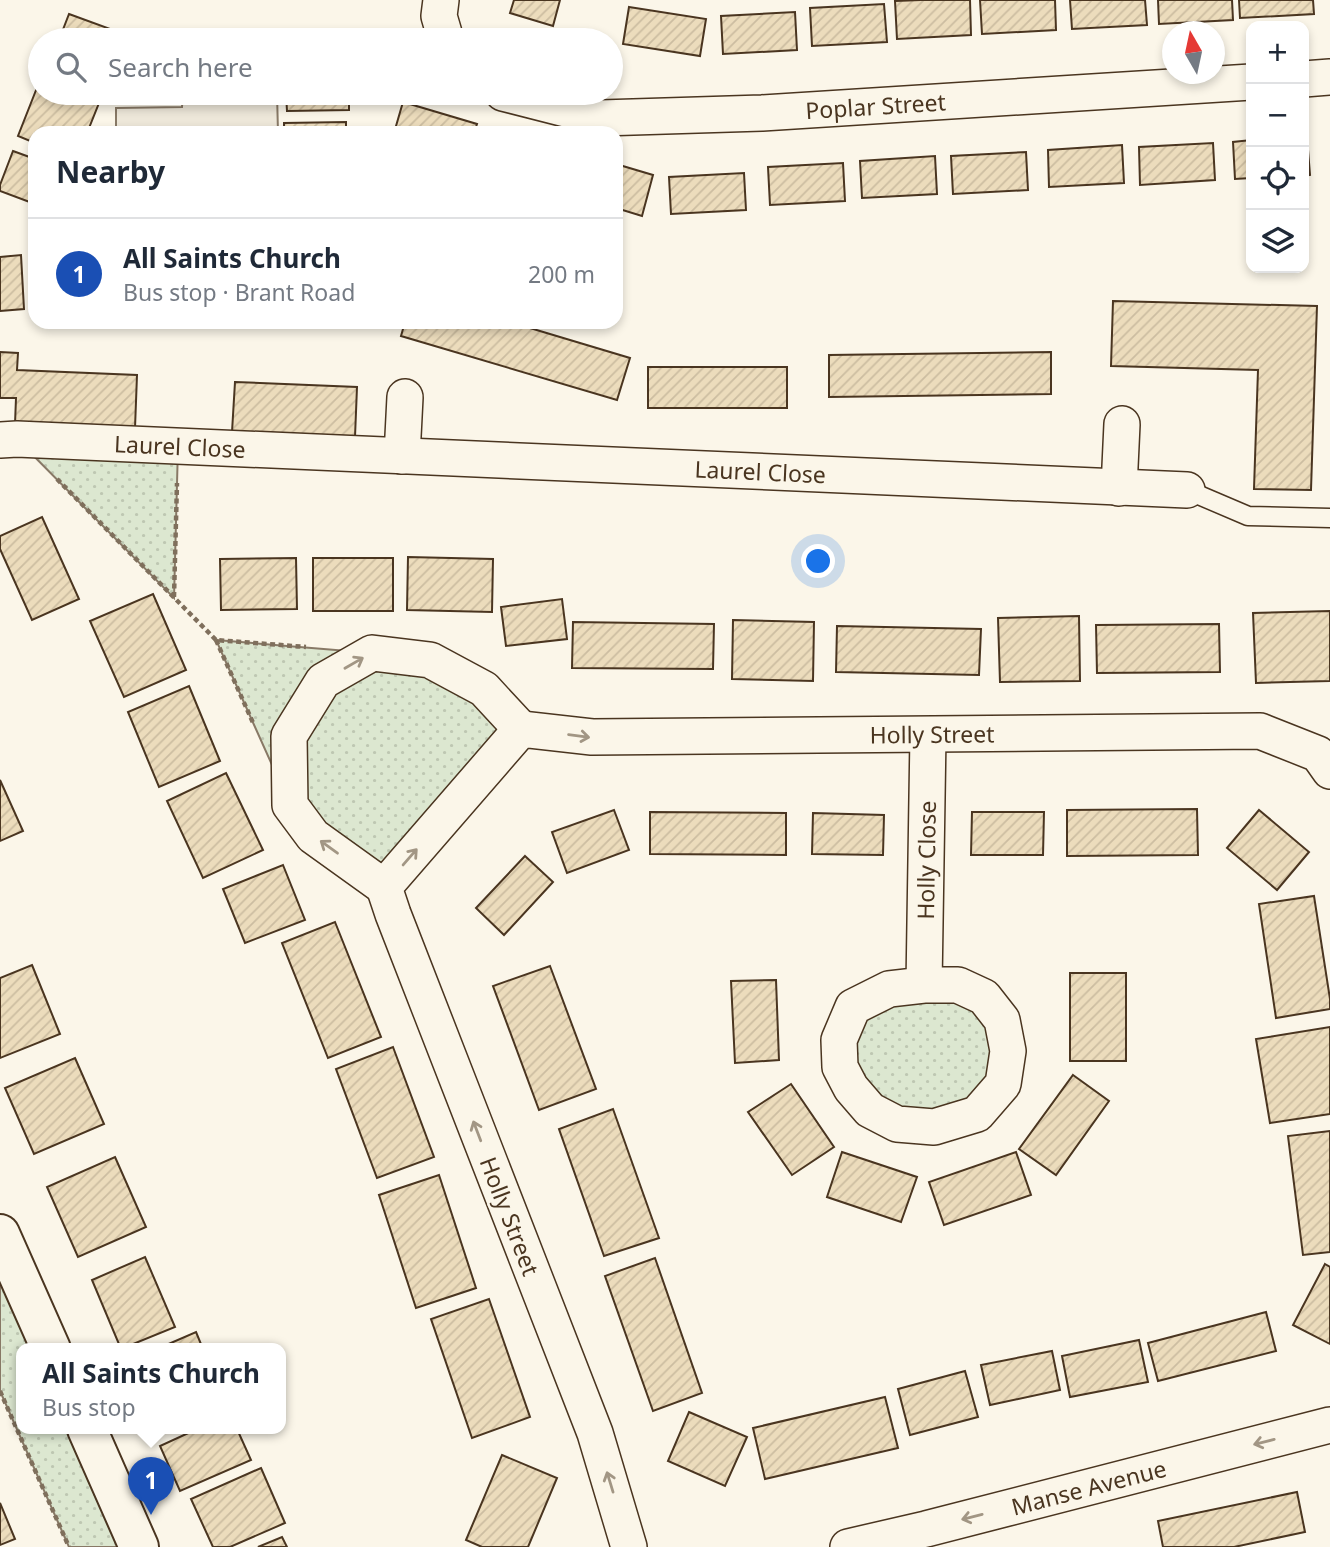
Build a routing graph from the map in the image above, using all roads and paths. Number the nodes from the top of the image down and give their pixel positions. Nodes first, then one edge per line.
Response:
1 (441, 0) edge
2 (442, 28) edge
3 (1330, 77) edge
4 (1309, 79) edge
5 (1246, 82) edge
6 (550, 105) edge
7 (405, 397) dead end
8 (1122, 424) dead end
9 (9, 440) edge
10 (178, 446) junction
11 (402, 456) junction
12 (1119, 488) junction
13 (1187, 490) joint
14 (1330, 518) edge
15 (174, 598) junction
16 (307, 647) dead end
17 (521, 729) junction
18 (928, 735) junction
19 (1330, 771) edge
20 (384, 887) junction
21 (924, 985) junction
22 (0, 1234) edge
23 (48, 1343) edge
24 (0, 1391) edge
25 (1330, 1425) edge
26 (16, 1427) edge
27 (19, 1434) edge
28 (89, 1434) edge
29 (929, 1538) edge
30 (69, 1547) edge
31 (139, 1547) edge
32 (629, 1547) edge
33 (848, 1547) edge

1 - 2 street
3 - 4 street
5 - 6 street, Poplar Street
7 - 11 street
8 - 12 street
9 - 10 street, Laurel Close
9 - 15 path
10 - 11 street, Laurel Close
10 - 15 path
11 - 12 street, Laurel Close
12 - 13 street, Laurel Close
13 - 14 lane
15 - 16 path
17 -> 18 street, Holly Street
20 -> 17 street
20 -> 17 street
18 - 19 street, Holly Street
18 - 21 street, Holly Close
32 -> 20 street, Holly Street
21 - 21 street
22 - 23 street
24 - 26 path
25 -> 29 street, Manse Avenue
27 - 30 path
28 - 31 street
29 - 33 street, Manse Avenue

